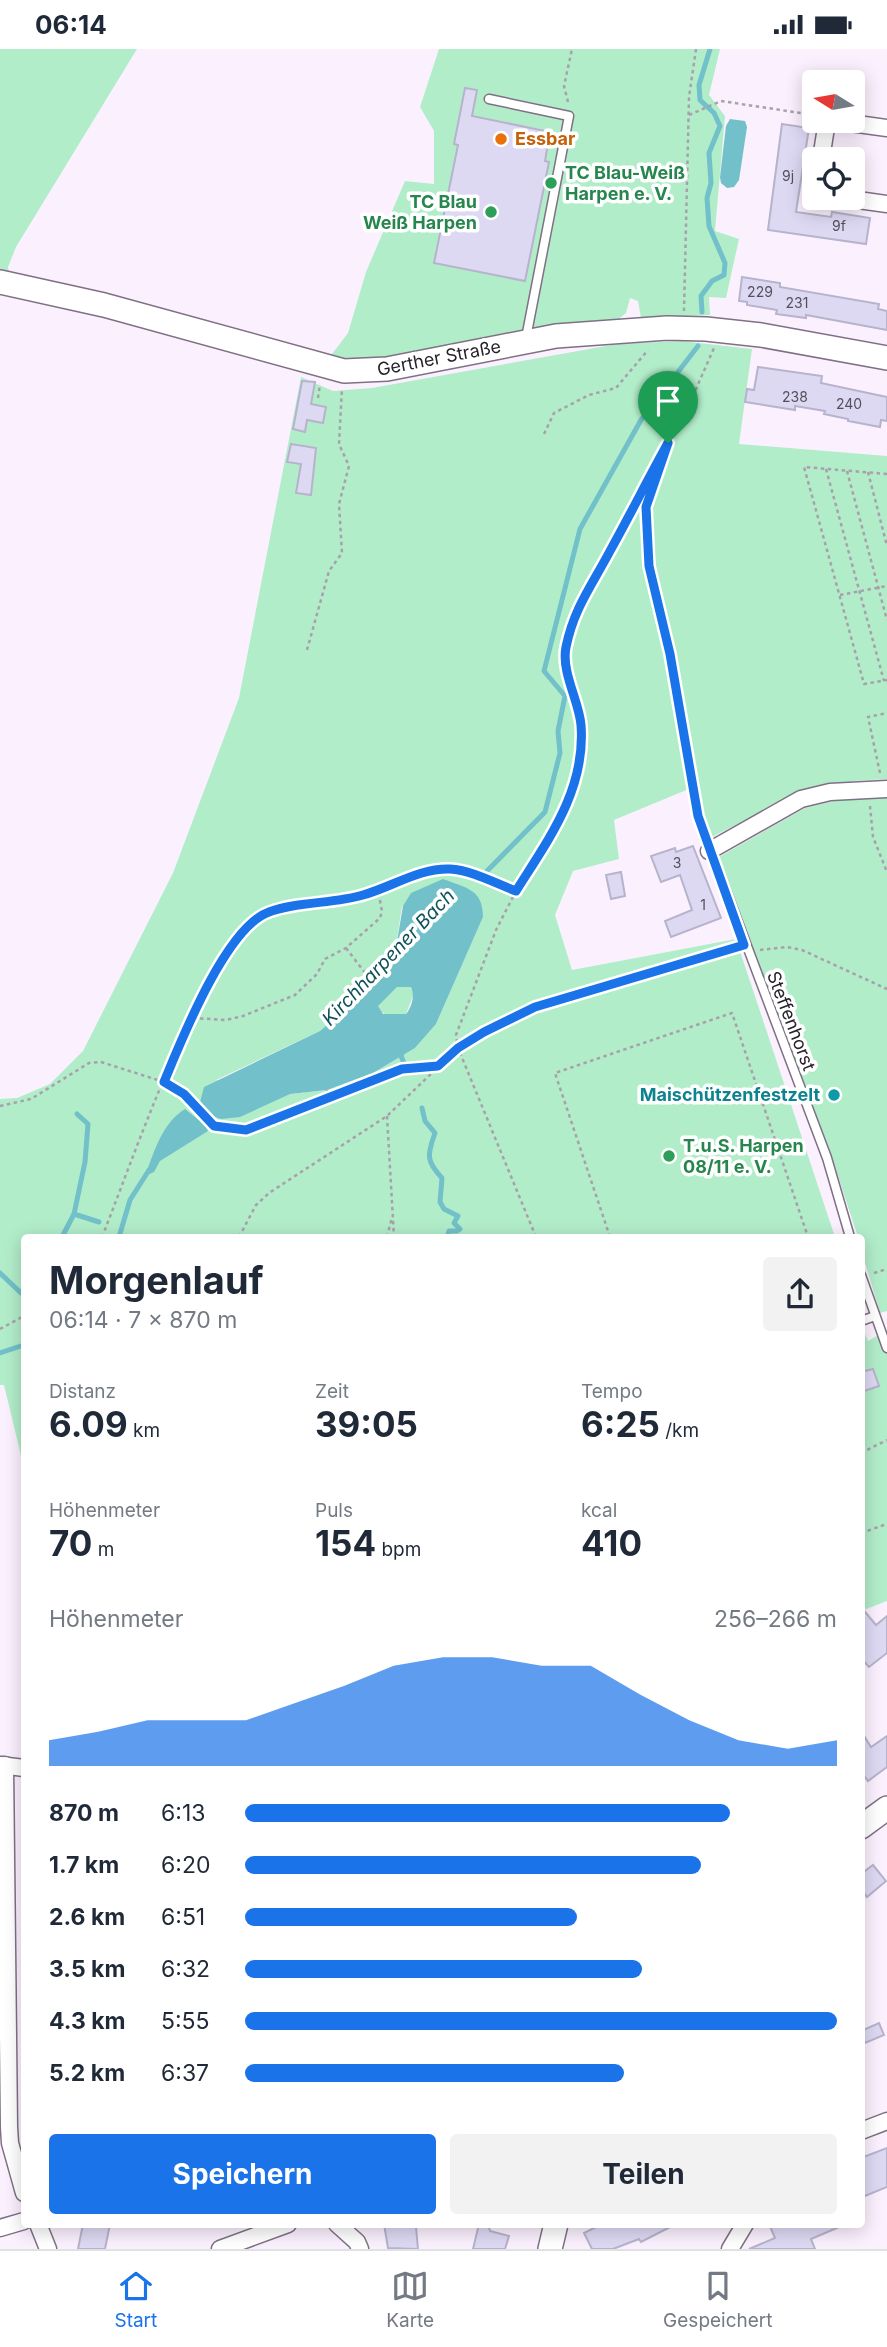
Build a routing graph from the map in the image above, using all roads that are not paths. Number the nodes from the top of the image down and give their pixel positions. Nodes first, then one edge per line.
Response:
1 (489, 99) dead end
2 (865, 125) edge
3 (887, 128) edge
4 (865, 201) edge
5 (887, 204) edge
6 (0, 282) edge
7 (525, 341) junction
8 (887, 358) edge
9 (880, 785) edge
10 (698, 816) road end
11 (709, 851) junction
12 (849, 1234) edge
13 (865, 1287) edge
14 (875, 1316) junction
15 (865, 1320) edge
16 (887, 1348) edge
17 (3, 1765) edge
18 (21, 1768) edge
19 (887, 1808) edge
20 (865, 1824) edge
21 (887, 2121) edge
22 (865, 2129) edge
23 (21, 2182) edge
24 (21, 2222) edge
25 (0, 2228) edge
26 (40, 2228) edge
27 (277, 2228) edge
28 (341, 2228) edge
29 (555, 2228) edge
30 (743, 2228) edge
31 (48, 2249) edge
32 (220, 2249) edge
33 (360, 2249) edge
34 (550, 2249) edge
35 (730, 2249) edge

1 - 7 lane
2 - 3 street
4 - 5 street
6 - 7 street, Gerther Straße
7 - 8 street, Gerther Straße
9 - 11 street
10 - 11 lane, Steffenhorst
11 - 12 lane, Steffenhorst
13 - 14 lane
14 - 15 lane
14 - 16 lane
17 - 18 street
17 - 23 street
19 - 20 street
21 - 22 street
24 - 25 street
26 - 31 street
27 - 32 street
28 - 33 street
29 - 34 street
30 - 35 street

